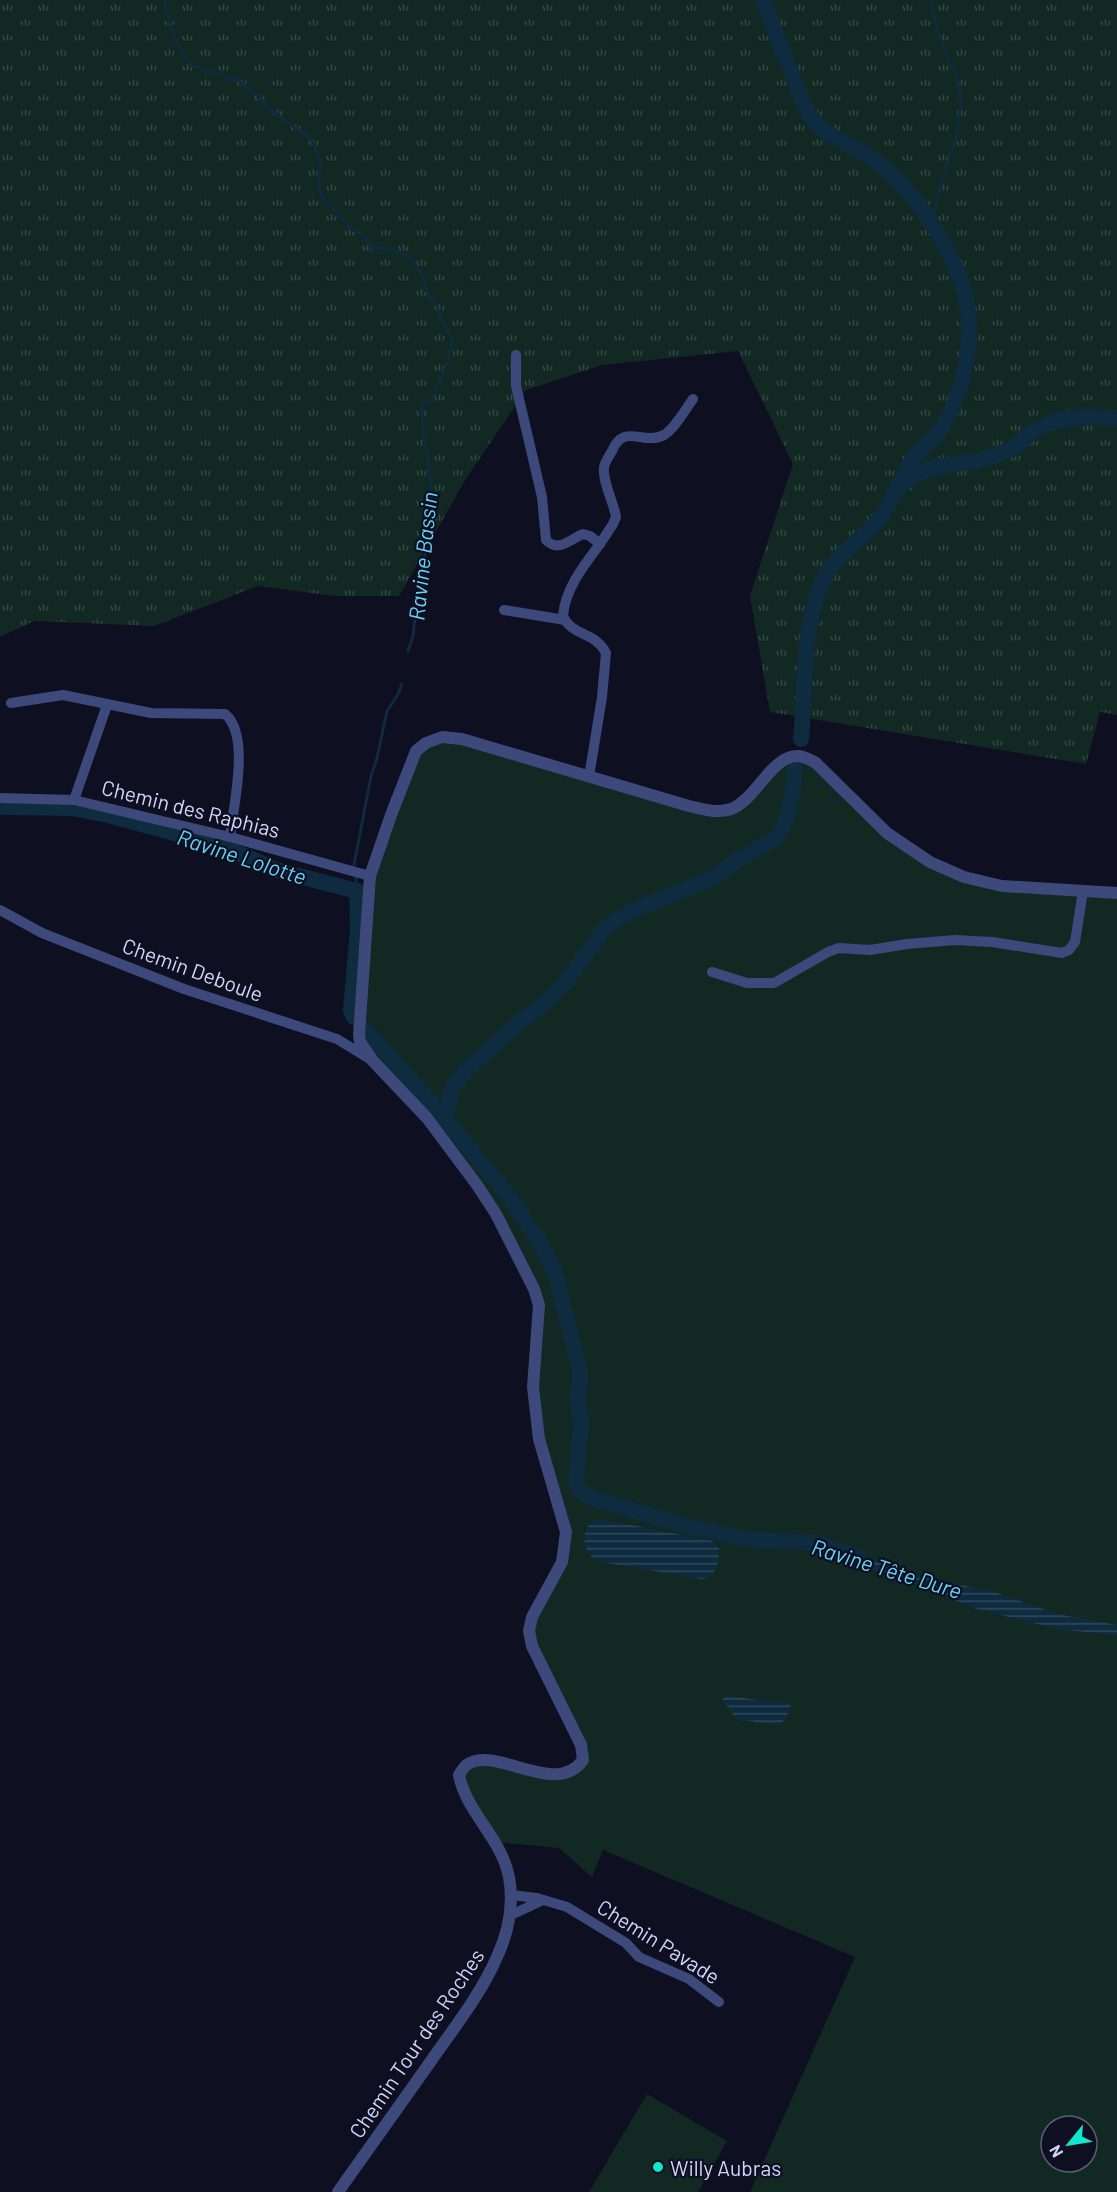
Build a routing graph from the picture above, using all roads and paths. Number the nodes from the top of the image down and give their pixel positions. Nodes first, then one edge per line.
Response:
1 (516, 355) dead end
2 (693, 399) dead end
3 (600, 544) junction
4 (504, 610) dead end
5 (565, 620) junction
6 (10, 703) dead end
7 (107, 705) junction
8 (589, 777) junction
9 (0, 798) edge
10 (74, 800) junction
11 (230, 837) junction
12 (370, 876) junction
13 (1083, 891) junction
14 (1117, 893) edge
15 (0, 910) edge
16 (712, 972) dead end
17 (373, 1061) junction
18 (511, 1894) junction
19 (543, 1900) junction
20 (511, 1915) junction
21 (719, 2002) dead end
22 (338, 2192) edge

1 - 3 street
2 - 3 street
3 - 5 street
4 - 5 street
5 - 8 street
6 - 7 street
7 - 10 street
7 - 11 street
8 - 12 street
8 - 13 street
9 - 10 street, Chemin des Raphias
10 - 11 street, Chemin des Raphias
11 - 12 street, Chemin des Raphias
12 - 17 street
13 - 14 street
13 - 16 street
15 - 17 street, Chemin Deboule
17 - 18 street, Chemin Tour des Roches
18 - 19 street, Chemin Pavade
18 - 20 street, Chemin Tour des Roches
19 - 20 street
19 - 21 street, Chemin Pavade
20 - 22 street, Chemin Tour des Roches

